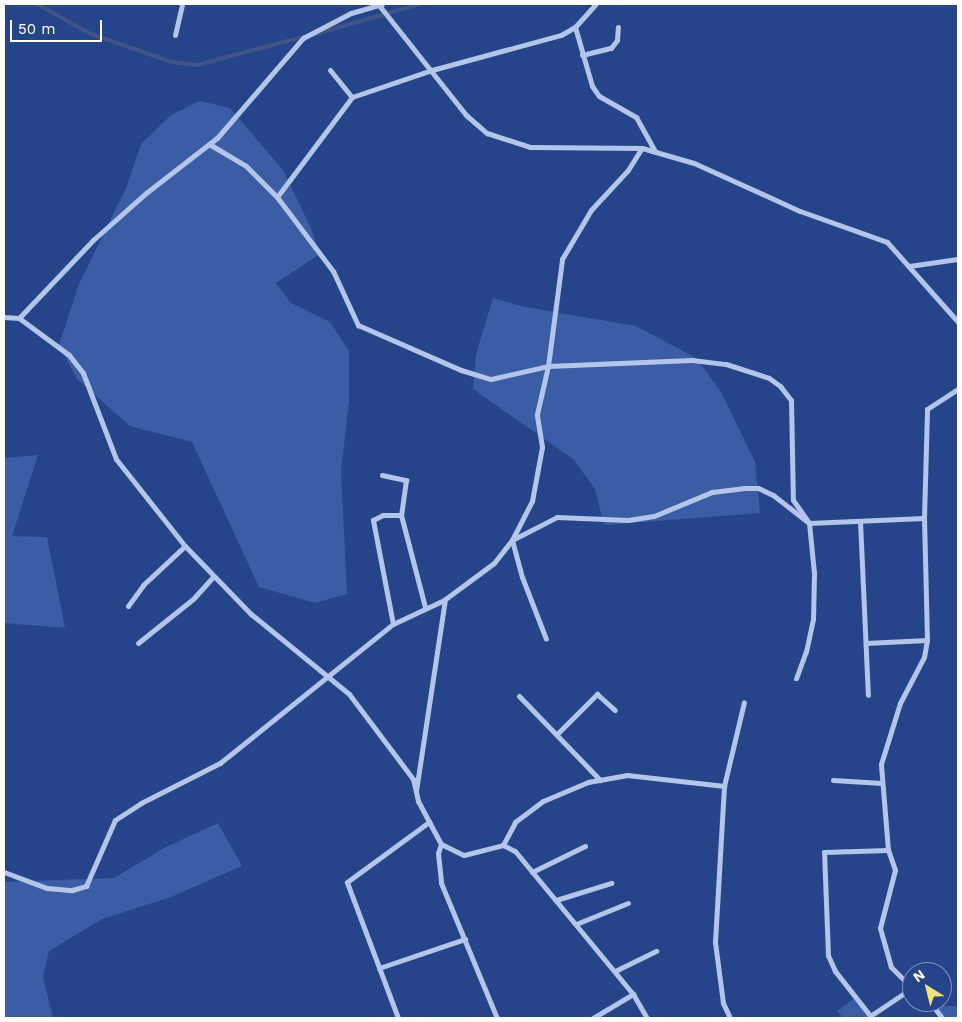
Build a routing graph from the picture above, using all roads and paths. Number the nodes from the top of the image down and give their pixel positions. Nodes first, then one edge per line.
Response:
1 (182, 4) edge
2 (596, 4) edge
3 (380, 5) edge
4 (575, 27) junction
5 (618, 27) dead end
6 (175, 35) dead end
7 (582, 56) junction
8 (330, 70) dead end
9 (432, 70) junction
10 (352, 97) junction
11 (209, 144) junction
12 (642, 148) junction
13 (654, 150) junction
14 (277, 197) junction
15 (958, 259) edge
16 (909, 266) junction
17 (4, 317) edge
18 (20, 318) junction
19 (958, 322) edge
20 (548, 366) junction
21 (958, 389) edge
22 (382, 475) dead end
23 (401, 515) junction
24 (924, 518) junction
25 (860, 521) junction
26 (809, 523) junction
27 (512, 540) junction
28 (185, 546) junction
29 (213, 577) junction
30 (445, 598) junction
31 (128, 606) dead end
32 (425, 607) junction
33 (393, 624) junction
34 (546, 639) dead end
35 (927, 640) junction
36 (138, 643) dead end
37 (866, 643) junction
38 (328, 675) junction
39 (796, 678) dead end
40 (868, 695) dead end
41 (519, 696) dead end
42 (744, 702) dead end
43 (615, 710) dead end
44 (557, 734) junction
45 (600, 780) junction
46 (833, 780) dead end
47 (882, 783) junction
48 (724, 786) junction
49 (416, 793) junction
50 (428, 822) junction
51 (441, 844) junction
52 (503, 845) junction
53 (585, 846) dead end
54 (888, 850) junction
55 (4, 872) edge
56 (532, 872) junction
57 (611, 883) dead end
58 (556, 900) junction
59 (628, 903) dead end
60 (576, 924) junction
61 (464, 939) junction
62 (656, 951) dead end
63 (379, 968) junction
64 (615, 971) junction
65 (902, 978) edge
66 (633, 994) junction
67 (902, 995) edge
68 (871, 1017) edge
69 (398, 1018) edge
70 (497, 1018) edge
71 (593, 1018) edge
72 (647, 1018) edge
73 (730, 1018) edge

1 - 6 street
2 - 4 street
3 - 9 street
3 - 11 street
4 - 7 street
4 - 9 street
5 - 7 street
7 - 13 street
8 - 10 street
9 - 10 street
9 - 12 street
10 - 14 street
11 - 14 street
11 - 18 street
12 - 13 street
12 - 20 street
13 - 16 street
14 - 20 street
15 - 16 street
16 - 19 street
17 - 18 street
18 - 28 street
20 - 26 street
20 - 27 street
21 - 24 street
22 - 23 street
23 - 32 street
23 - 33 street
24 - 25 street
24 - 35 street
25 - 26 street
25 - 37 street
26 - 27 street
26 - 39 street
27 - 30 street
27 - 34 street
28 - 29 street
28 - 31 street
29 - 36 street
29 - 38 street
30 - 32 street
30 - 49 street
32 - 33 street
33 - 38 street
35 - 37 street
35 - 47 street
37 - 40 street
38 - 49 street
38 - 55 street
41 - 44 street
42 - 48 street
43 - 44 street
44 - 45 street
45 - 48 street
45 - 52 street
46 - 47 street
47 - 54 street
48 - 73 street
49 - 50 street
50 - 51 street
50 - 63 street
51 - 52 street
51 - 61 street
52 - 56 street
53 - 56 street
54 - 65 street
54 - 68 street
56 - 58 street
57 - 58 street
58 - 60 street
59 - 60 street
60 - 64 street
61 - 63 street
61 - 70 street
62 - 64 street
63 - 69 street
64 - 66 street
66 - 71 street
66 - 72 street
67 - 68 street

